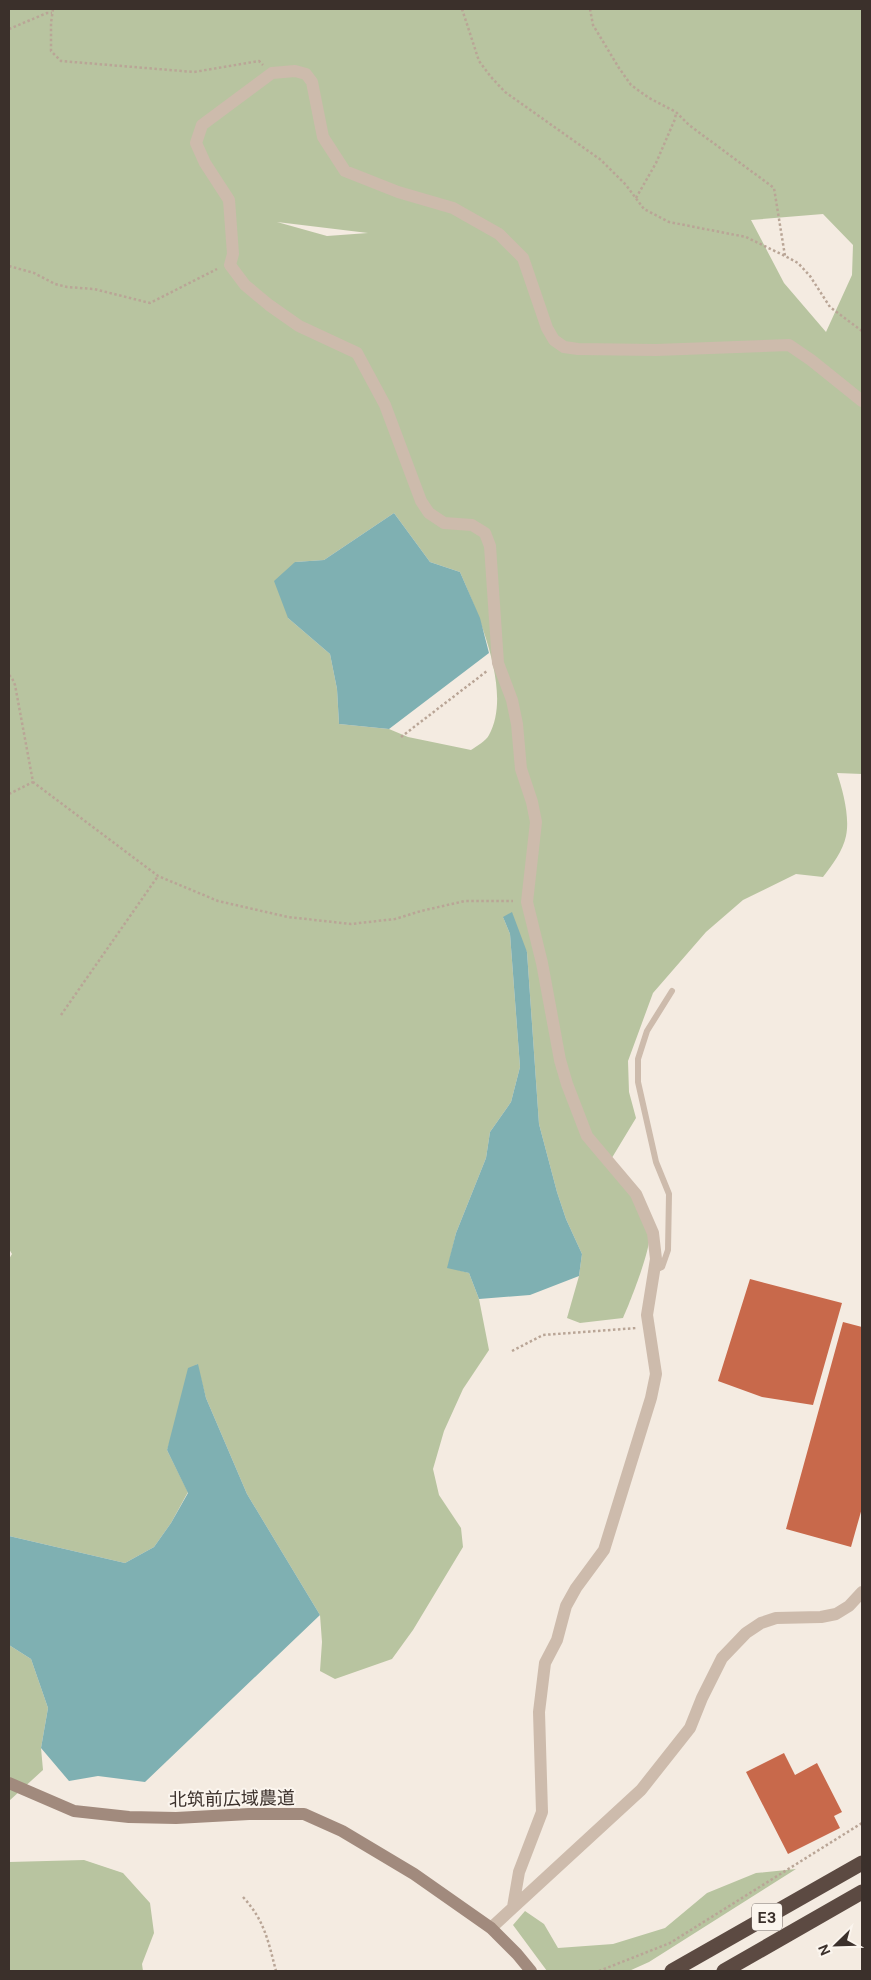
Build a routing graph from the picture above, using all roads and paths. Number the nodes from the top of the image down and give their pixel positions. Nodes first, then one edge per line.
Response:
1 (53, 9) edge
2 (462, 9) edge
3 (590, 9) edge
4 (52, 14) junction
5 (9, 29) edge
6 (272, 73) junction
7 (676, 112) junction
8 (636, 198) junction
9 (785, 256) junction
10 (230, 265) junction
11 (9, 266) edge
12 (862, 331) edge
13 (862, 402) edge
14 (498, 663) junction
15 (9, 675) edge
16 (401, 737) dead end
17 (33, 782) junction
18 (9, 794) edge
19 (158, 876) junction
20 (527, 902) junction
21 (672, 991) dead end
22 (61, 1015) dead end
23 (654, 1270) junction
24 (648, 1326) junction
25 (512, 1351) dead end
26 (862, 1592) edge
27 (9, 1783) edge
28 (862, 1823) edge
29 (862, 1863) edge
30 (862, 1892) edge
31 (243, 1897) dead end
32 (513, 1907) junction
33 (492, 1928) junction
34 (276, 1971) edge
35 (531, 1971) edge
36 (600, 1971) edge
37 (672, 1971) edge
38 (724, 1971) edge

1 - 4 path
2 - 8 path
3 - 7 path
4 - 5 path
4 - 6 path
6 - 10 street
6 - 13 street
7 - 8 path
7 - 9 path
8 - 9 path
9 - 12 path
10 - 11 path
10 - 14 street
14 - 16 path
14 - 20 street
15 - 17 path
17 - 18 path
17 - 19 path
19 - 20 path
19 - 22 path
20 - 23 street
21 - 23 lane
23 - 24 street
24 - 25 path
24 - 32 street
26 - 32 street
27 - 33 street, 北筑前広域農道
28 - 36 path
29 - 37 highway, E3
30 - 38 highway, E3
31 - 34 path
32 - 33 street
33 - 35 street, 北筑前広域農道

